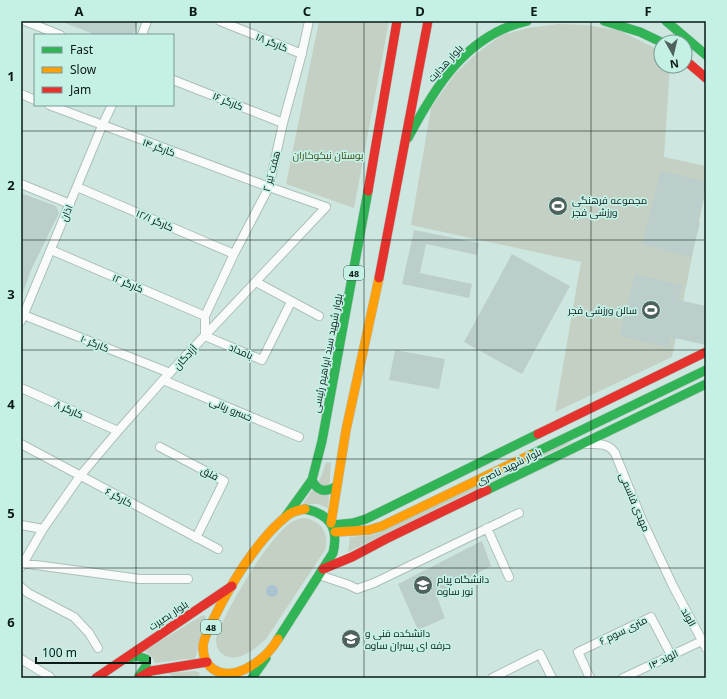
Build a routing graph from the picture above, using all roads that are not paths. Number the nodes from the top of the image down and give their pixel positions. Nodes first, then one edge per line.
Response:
1 (25, 21) edge
2 (147, 21) edge
3 (220, 21) edge
4 (309, 21) edge
5 (397, 21) edge
6 (428, 21) edge
7 (527, 21) edge
8 (604, 21) edge
9 (666, 21) edge
10 (58, 34) edge
11 (142, 34) edge
12 (653, 37) edge
13 (302, 54) junction
14 (706, 55) edge
15 (693, 67) edge
16 (706, 78) edge
17 (174, 80) edge
18 (21, 94) edge
19 (34, 100) edge
20 (52, 106) edge
21 (112, 106) edge
22 (283, 123) junction
23 (102, 126) junction
24 (404, 146) junction
25 (21, 184) edge
26 (77, 186) junction
27 (269, 187) junction
28 (70, 204) junction
29 (51, 250) junction
30 (234, 254) junction
31 (256, 282) junction
32 (291, 302) junction
33 (205, 316) junction
34 (319, 316) dead end
35 (22, 317) edge
36 (204, 336) junction
37 (706, 352) edge
38 (706, 370) edge
39 (170, 373) junction
40 (163, 380) junction
41 (706, 384) edge
42 (21, 388) edge
43 (118, 430) junction
44 (300, 437) dead end
45 (21, 444) edge
46 (580, 444) junction
47 (160, 448) dead end
48 (80, 476) junction
49 (312, 480) junction
50 (336, 487) junction
51 (519, 513) dead end
52 (286, 516) junction
53 (21, 525) edge
54 (333, 527) junction
55 (44, 528) junction
56 (487, 528) junction
57 (196, 538) junction
58 (218, 549) dead end
59 (22, 564) edge
60 (321, 572) junction
61 (509, 577) dead end
62 (188, 579) dead end
63 (234, 584) junction
64 (672, 586) joint
65 (21, 587) edge
66 (705, 643) edge
67 (98, 648) dead end
68 (273, 648) junction
69 (671, 655) junction
70 (21, 659) edge
71 (119, 661) junction
72 (208, 664) junction
73 (50, 677) dead end
74 (140, 677) edge
75 (96, 678) edge
76 (166, 678) edge
77 (205, 678) edge
78 (252, 678) edge
79 (492, 678) edge
80 (552, 678) edge
81 (590, 678) edge
82 (623, 678) edge

1 - 10 street
2 - 11 street
3 - 13 street, کارگر ۱۸
4 - 13 street, هفت تیر ۲
5 - 49 main road, بلوار شهید سید ابراهیم رئیسی / 48
6 - 24 main road, 48
7 - 24 main road, بلوار هدایت
8 - 12 main road
9 - 14 main road
13 - 22 street, هفت تیر ۲
15 - 16 main road
17 - 22 street, کارگر ۱۶
18 - 19 street
20 - 23 street, کارگر ۱۴
21 - 23 street, اذان
22 - 27 street, هفت تیر ۲
23 - 26 street, اذان
23 - 27 street, کارگر ۱۴
24 - 50 main road, 48
25 - 28 street
26 - 28 street, اذان
26 - 30 street, کارگر ۱۲/۱
27 - 30 street, هفت تیر ۲
27 - 31 street, آزادگان
28 - 29 street, اذان
29 - 33 street, کارگر ۱۲
29 - 35 street, اذان
30 - 33 street, هفت تیر ۲
31 - 32 street
31 - 36 street, آزادگان
32 - 34 street
32 - 36 street, بامداد
33 - 36 street, هفت تیر ۲
35 - 39 street, کارگر ۱۰
36 - 39 street, آزادگان
37 - 54 main road
38 - 54 main road, بلوار شهید ناصری
39 - 40 street, آزادگان
40 - 43 street, آزادگان
40 - 44 street, خسرو ربانی
41 - 46 main road, بلوار شهید ناصری
42 - 43 street, کارگر ۸
43 - 48 street, آزادگان
45 - 48 street, کارگر ۶
46 - 60 main road, بلوار شهید ناصری
46 - 64 street, مهدی قاسمی
47 - 57 street, فلق
48 - 55 street, آزادگان
48 - 57 street, کارگر ۶
49 - 50 main road
49 - 52 main road, بلوار شهید سید ابراهیم رئیسی / 48
50 - 54 main road, 48
51 - 56 street
52 - 54 main road, 48
52 - 63 main road, 48
53 - 55 street
54 - 60 main road, 48
55 - 59 street, آزادگان
56 - 60 street
56 - 61 street
57 - 58 street, کارگر ۶
59 - 62 street
60 - 68 main road, 48
63 - 71 main road, بلوار بصیرت
63 - 72 main road, 48
64 - 66 street, الوند
65 - 67 street
66 - 69 street, الوند ۱۴
68 - 72 main road, 48
68 - 78 main road, 48
69 - 81 street, ۶ متری سوم
69 - 82 street, الوند ۱۴
70 - 73 street
71 - 74 main road
71 - 75 main road, بلوار بصیرت
72 - 74 main road
72 - 77 main road, 48
74 - 76 main road
79 - 80 street

